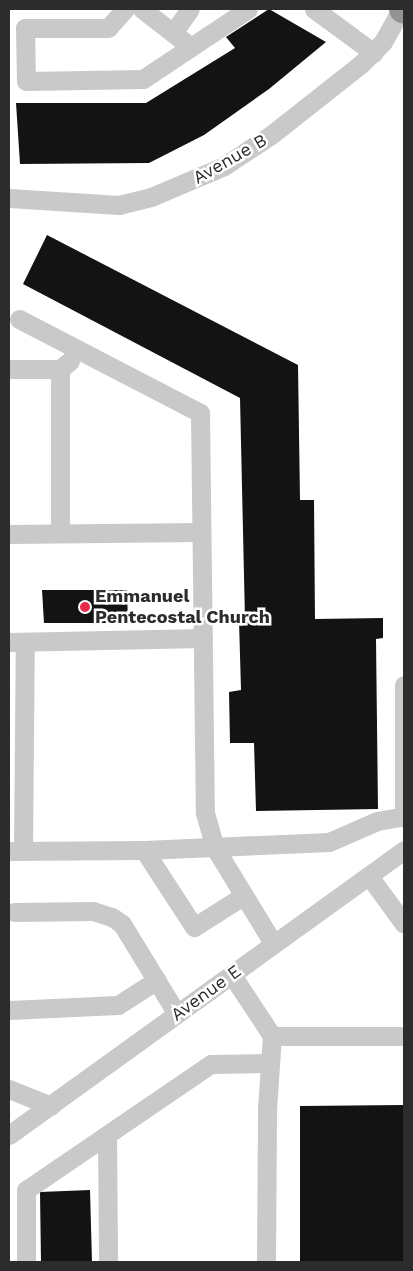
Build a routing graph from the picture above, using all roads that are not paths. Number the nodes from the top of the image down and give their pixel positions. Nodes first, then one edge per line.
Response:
1 (125, 9) edge
2 (142, 9) edge
3 (190, 9) edge
4 (248, 9) edge
5 (314, 9) edge
6 (403, 9) edge
7 (173, 33) junction
8 (191, 47) junction
9 (374, 52) junction
10 (17, 59) edge
11 (9, 198) edge
12 (19, 319) dead end
13 (82, 352) junction
14 (9, 369) edge
15 (60, 369) junction
16 (201, 532) junction
17 (60, 533) junction
18 (9, 534) edge
19 (203, 638) junction
20 (17, 642) edge
21 (404, 685) edge
22 (404, 816) edge
23 (215, 848) junction
24 (144, 850) junction
25 (404, 850) edge
26 (16, 851) edge
27 (369, 876) junction
28 (243, 896) junction
29 (14, 912) dead end
30 (404, 924) edge
31 (273, 944) junction
32 (232, 975) junction
33 (157, 980) junction
34 (9, 1010) edge
35 (177, 1014) junction
36 (272, 1036) junction
37 (404, 1036) edge
38 (268, 1063) junction
39 (9, 1089) edge
40 (51, 1106) junction
41 (9, 1135) edge
42 (106, 1137) junction
43 (26, 1262) edge
44 (108, 1262) edge
45 (266, 1262) edge

1 - 10 street
2 - 7 street
3 - 7 street
4 - 8 street
5 - 9 street
6 - 9 street, Avenue B
7 - 8 street
8 - 10 street
9 - 11 street, Avenue B
12 - 13 street
13 - 15 street
13 - 16 street
14 - 15 street
15 - 17 street
16 - 17 street
16 - 19 street
17 - 18 street
19 - 20 street
19 - 23 street
20 - 26 street
21 - 22 street
22 - 23 street
23 - 24 street
23 - 28 street
24 - 26 street
24 - 28 street
25 - 27 street, Avenue E
27 - 30 street
27 - 31 street, Avenue E
28 - 31 street
29 - 33 street
31 - 32 street, Avenue E
32 - 35 street, Avenue E
32 - 36 street
33 - 34 street
33 - 35 street
35 - 40 street, Avenue E
36 - 37 street
36 - 38 street
38 - 42 street
38 - 45 street
39 - 40 street
40 - 41 street, Avenue E
42 - 43 street
42 - 44 street

